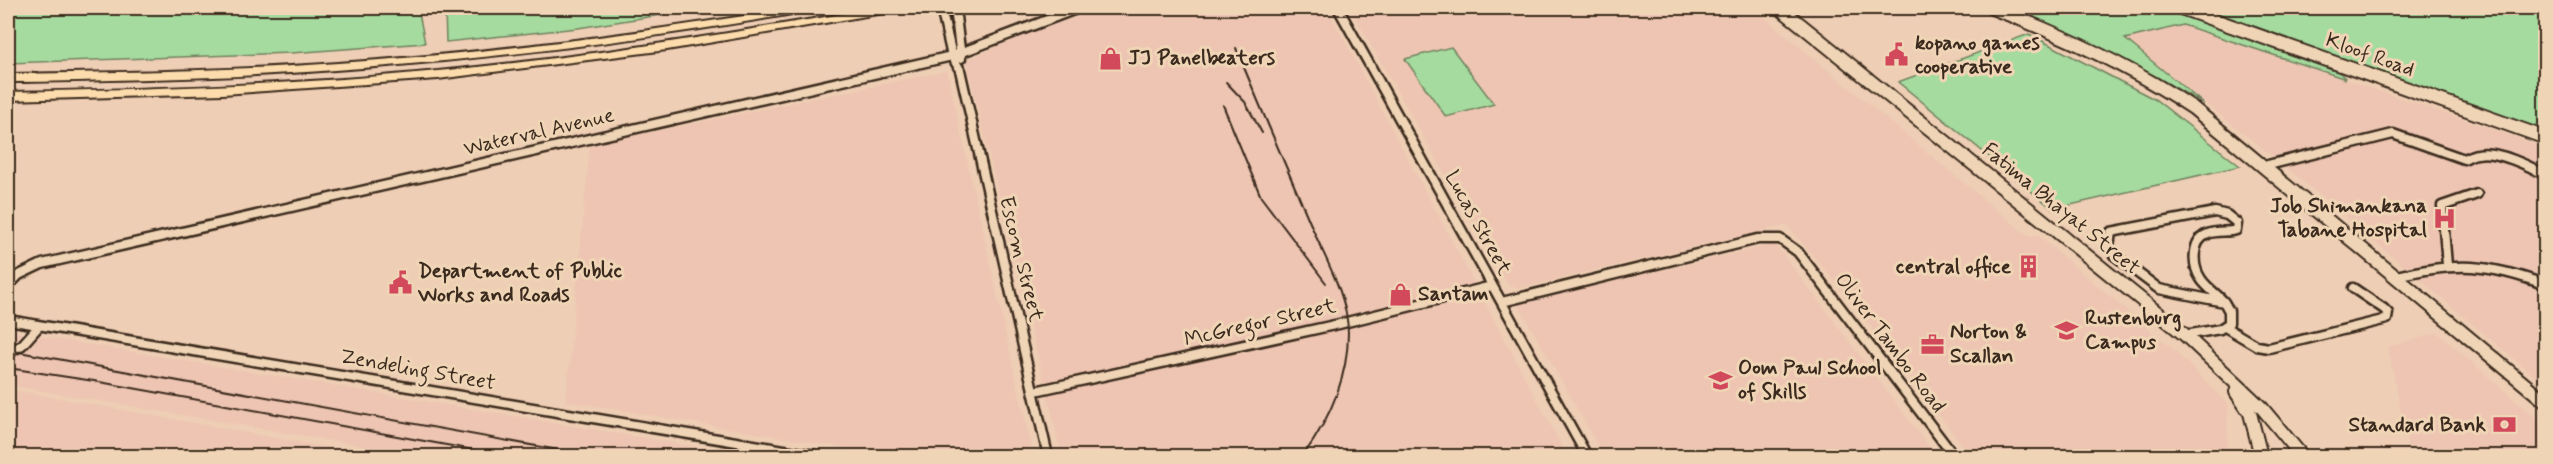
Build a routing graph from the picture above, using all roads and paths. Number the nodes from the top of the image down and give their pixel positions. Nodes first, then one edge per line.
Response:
1 (810, 8) edge
2 (895, 8) edge
3 (940, 8) edge
4 (954, 8) edge
5 (1079, 8) edge
6 (1338, 8) edge
7 (1780, 8) edge
8 (1992, 8) edge
9 (2181, 8) edge
10 (961, 53) junction
11 (952, 56) junction
12 (960, 70) junction
13 (8, 78) edge
14 (8, 96) edge
15 (2546, 138) edge
16 (2264, 166) junction
17 (2546, 176) edge
18 (2477, 194) dead end
19 (2447, 265) junction
20 (2397, 276) junction
21 (2546, 285) edge
22 (8, 286) edge
23 (1492, 286) junction
24 (2353, 288) dead end
25 (1502, 302) junction
26 (2225, 302) junction
27 (2149, 307) junction
28 (9, 320) edge
29 (39, 326) junction
30 (2225, 327) junction
31 (2185, 335) junction
32 (8, 353) edge
33 (1035, 392) junction
34 (2546, 402) edge
35 (820, 456) edge
36 (1048, 456) edge
37 (1587, 456) edge
38 (1954, 456) edge
39 (2260, 456) edge
40 (2302, 456) edge

1 - 13 main road
2 - 14 main road
3 - 11 street, Escom Street
4 - 10 street, Escom Street
5 - 10 street, Waterval Avenue
6 - 23 street, Lucas Street
7 - 27 main road, Fatima Bhayat Street
8 - 16 main road
9 - 15 main road, Kloof Road
10 - 11 street, Waterval Avenue
10 - 12 street, Escom Street
11 - 12 street, Escom Street
11 - 22 street, Waterval Avenue
12 - 33 street, Escom Street
16 - 17 street
16 - 20 main road
18 - 19 street
19 - 20 street
19 - 21 street
20 - 34 main road
23 - 25 street, Lucas Street
23 - 33 street, McGregor Street
24 - 30 street
25 - 37 street, Lucas Street
25 - 38 street, Oliver Tambo Road
26 - 26 street
26 - 30 street
27 - 31 main road, Fatima Bhayat Street
27 - 39 main road
28 - 29 street, Zendeling Street
29 - 32 street
29 - 35 street, Zendeling Street
30 - 31 street
31 - 40 main road, Fatima Bhayat Street
33 - 36 street, Escom Street

